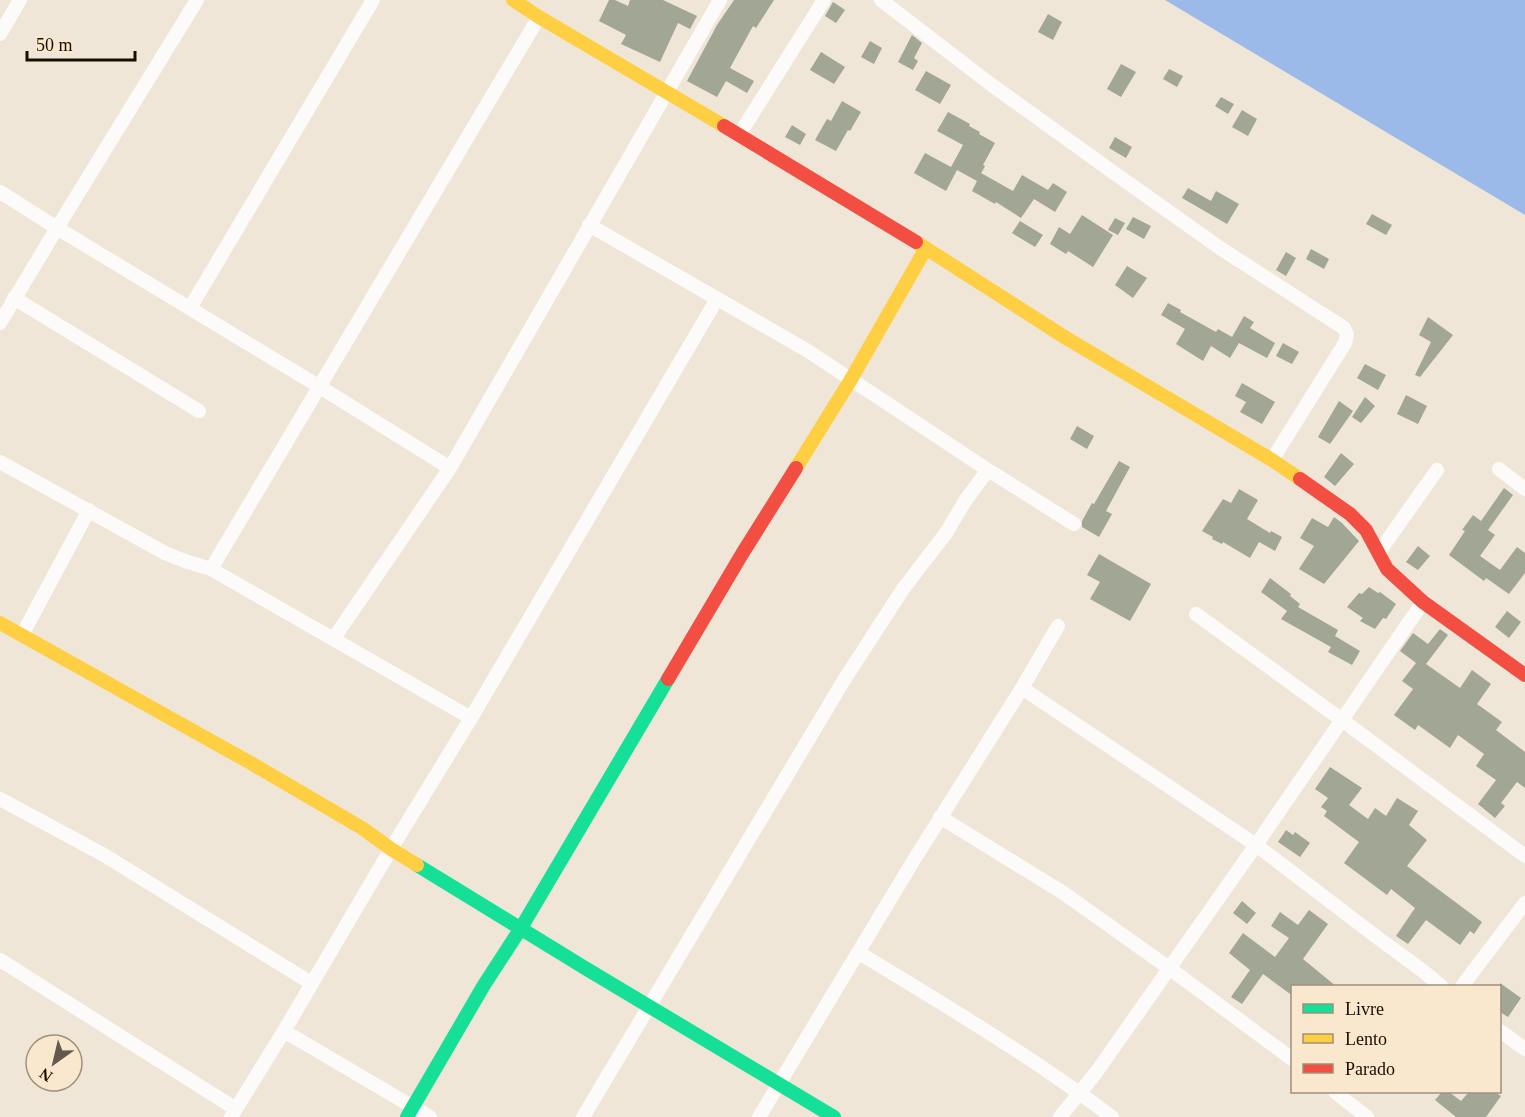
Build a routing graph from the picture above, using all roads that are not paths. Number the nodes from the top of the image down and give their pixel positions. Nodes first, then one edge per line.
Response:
1 (21, 0) edge
2 (197, 0) edge
3 (373, 0) edge
4 (513, 0) edge
5 (720, 0) edge
6 (824, 0) edge
7 (880, 0) edge
8 (539, 17) junction
9 (0, 34) edge
10 (666, 92) junction
11 (739, 135) junction
12 (0, 192) edge
13 (589, 225) junction
14 (57, 228) junction
15 (926, 248) junction
16 (14, 298) junction
17 (717, 299) junction
18 (190, 308) junction
19 (0, 323) edge
20 (850, 381) junction
21 (320, 387) junction
22 (199, 411) dead end
23 (1272, 460) junction
24 (0, 462) edge
25 (450, 468) junction
26 (1499, 469) dead end
27 (988, 470) junction
28 (1437, 470) dead end
29 (1525, 489) edge
30 (89, 510) junction
31 (1074, 524) dead end
32 (1379, 552) junction
33 (211, 569) junction
34 (1424, 602) junction
35 (1196, 614) dead end
36 (0, 623) edge
37 (1058, 626) dead end
38 (22, 635) junction
39 (334, 638) junction
40 (1525, 675) edge
41 (1022, 688) junction
42 (471, 718) junction
43 (1342, 720) junction
44 (0, 799) edge
45 (940, 817) junction
46 (1256, 845) junction
47 (391, 849) junction
48 (1525, 856) edge
49 (1525, 903) edge
50 (521, 928) junction
51 (859, 953) junction
52 (0, 960) edge
53 (1169, 968) junction
54 (311, 983) junction
55 (1439, 985) edge
56 (1464, 985) edge
57 (649, 1006) junction
58 (284, 1031) junction
59 (1501, 1032) edge
60 (1525, 1049) edge
61 (1291, 1058) edge
62 (779, 1083) junction
63 (1079, 1092) junction
64 (1336, 1093) edge
65 (410, 1112) edge
66 (233, 1113) edge
67 (430, 1117) edge
68 (583, 1117) edge
69 (759, 1117) edge
70 (834, 1117) edge
71 (1060, 1117) edge
72 (1112, 1117) edge
73 (1368, 1117) edge

1 - 9 street
2 - 14 street
3 - 18 street
4 - 8 street
5 - 10 street
6 - 11 street
7 - 23 street
8 - 10 street
8 - 21 street
10 - 11 street
10 - 13 street
11 - 15 street
12 - 14 street
13 - 17 street
13 - 25 street
14 - 16 street
14 - 18 street
15 - 20 street
15 - 23 street
16 - 19 street
16 - 22 street
17 - 20 street
17 - 42 street
18 - 21 street
20 - 27 street
20 - 50 street
21 - 25 street
21 - 33 street
23 - 32 street
24 - 30 street
25 - 39 street
26 - 29 street
27 - 31 street
27 - 57 street
28 - 32 street
30 - 33 street
30 - 38 street
32 - 34 street
33 - 39 street
34 - 40 street
34 - 43 street
35 - 43 street
36 - 38 street
37 - 41 street
38 - 47 street
39 - 42 street
41 - 45 street
41 - 46 street
42 - 47 street
43 - 46 street
43 - 48 street
44 - 54 street
45 - 51 street
45 - 53 street
46 - 53 street
46 - 55 street
47 - 50 street
47 - 54 street
49 - 56 street
50 - 57 street
50 - 65 street
51 - 62 street
51 - 63 street
52 - 66 street
53 - 61 street
53 - 63 street
54 - 58 street
57 - 62 street
57 - 68 street
58 - 65 street
58 - 66 street
59 - 60 street
62 - 69 street
62 - 70 street
63 - 71 street
63 - 72 street
64 - 73 street
65 - 67 street

